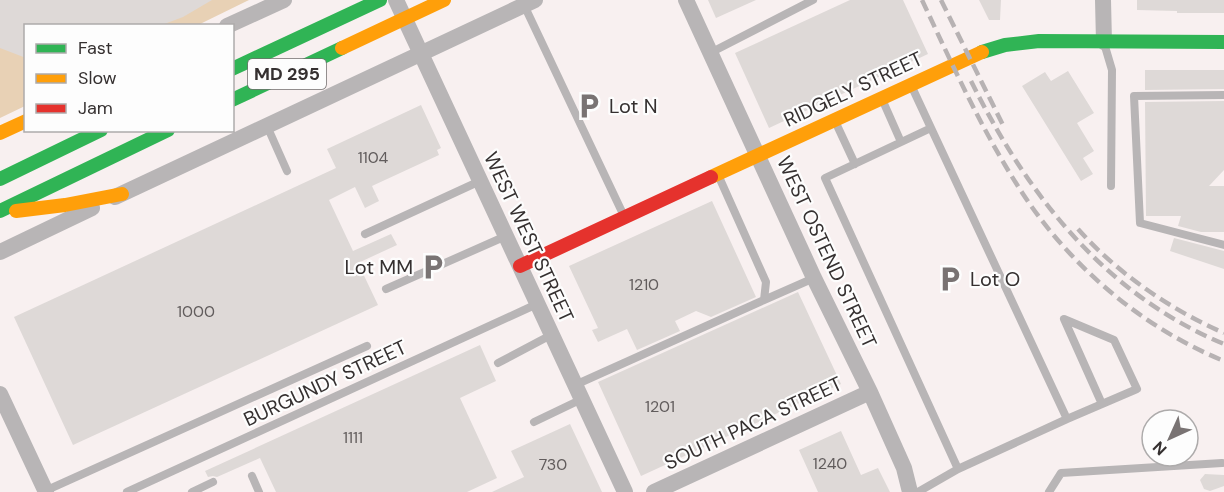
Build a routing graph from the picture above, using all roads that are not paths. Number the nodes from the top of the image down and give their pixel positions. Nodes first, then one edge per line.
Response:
1 (284, 0) edge
2 (380, 0) edge
3 (396, 0) edge
4 (444, 0) edge
5 (686, 0) edge
6 (813, 0) edge
7 (1103, 0) edge
8 (530, 3) edge
9 (230, 24) edge
10 (1104, 42) junction
11 (1224, 42) edge
12 (710, 53) junction
13 (421, 54) junction
14 (234, 68) edge
15 (910, 84) junction
16 (1224, 95) edge
17 (881, 97) junction
18 (234, 99) edge
19 (835, 119) junction
20 (24, 122) edge
21 (267, 126) junction
22 (931, 128) junction
23 (97, 132) edge
24 (164, 132) edge
25 (0, 133) edge
26 (901, 142) junction
27 (757, 155) junction
28 (855, 164) junction
29 (287, 171) dead end
30 (718, 174) junction
31 (0, 178) edge
32 (480, 181) junction
33 (1111, 186) dead end
34 (122, 194) junction
35 (0, 212) edge
36 (624, 218) junction
37 (365, 234) dead end
38 (506, 236) junction
39 (1224, 245) edge
40 (0, 252) edge
41 (520, 266) junction
42 (814, 278) junction
43 (386, 289) dead end
44 (764, 300) junction
45 (537, 304) junction
46 (551, 334) junction
47 (367, 346) dead end
48 (498, 363) dead end
49 (578, 392) junction
50 (870, 392) junction
51 (0, 394) edge
52 (1102, 404) junction
53 (1067, 419) junction
54 (534, 422) dead end
55 (1222, 463) dead end
56 (958, 469) junction
57 (252, 476) dead end
58 (213, 482) dead end
59 (46, 491) edge
60 (127, 492) edge
61 (192, 492) edge
62 (259, 492) edge
63 (625, 492) edge
64 (654, 492) edge
65 (909, 492) edge
66 (918, 492) edge
67 (1049, 492) edge

1 - 9 street
2 - 14 main road, MD 295
3 - 13 street, WEST WEST STREET
4 - 18 main road, MD 295, bridge
5 - 12 street, WEST OSTEND STREET
6 - 12 lane
7 - 10 street
8 - 13 street
8 - 36 lane
10 - 11 main road, RIDGELY STREET
10 - 15 main road, RIDGELY STREET
10 - 33 lane
12 - 27 street, WEST OSTEND STREET
13 - 21 street
13 - 32 street, WEST WEST STREET
15 - 17 main road, RIDGELY STREET
15 - 22 lane
16 - 39 lane
17 - 19 main road, RIDGELY STREET
17 - 26 lane
19 - 27 main road, RIDGELY STREET
19 - 28 lane
20 - 25 main road
21 - 29 lane
21 - 34 street
22 - 26 lane
22 - 53 lane
23 - 31 main road
24 - 35 main road
26 - 28 lane
27 - 30 main road, RIDGELY STREET
27 - 42 street, WEST OSTEND STREET
28 - 56 lane
30 - 36 main road, RIDGELY STREET
30 - 44 lane
32 - 37 lane
32 - 38 street, WEST WEST STREET
34 - 35 main road
34 - 40 street
36 - 41 main road, RIDGELY STREET
38 - 41 street, WEST WEST STREET
38 - 43 lane
41 - 45 street, WEST WEST STREET
42 - 44 lane
42 - 50 street, WEST OSTEND STREET
44 - 49 lane
45 - 46 street, WEST WEST STREET
45 - 60 lane, BURGUNDY STREET
46 - 48 lane
46 - 49 street, WEST WEST STREET
47 - 59 lane
49 - 54 lane
49 - 63 street, WEST WEST STREET
50 - 64 street, SOUTH PACA STREET
50 - 65 street, WEST OSTEND STREET
51 - 59 street
52 - 52 lane
52 - 53 lane
53 - 56 lane
55 - 67 lane
56 - 66 lane
57 - 62 lane
58 - 61 lane

